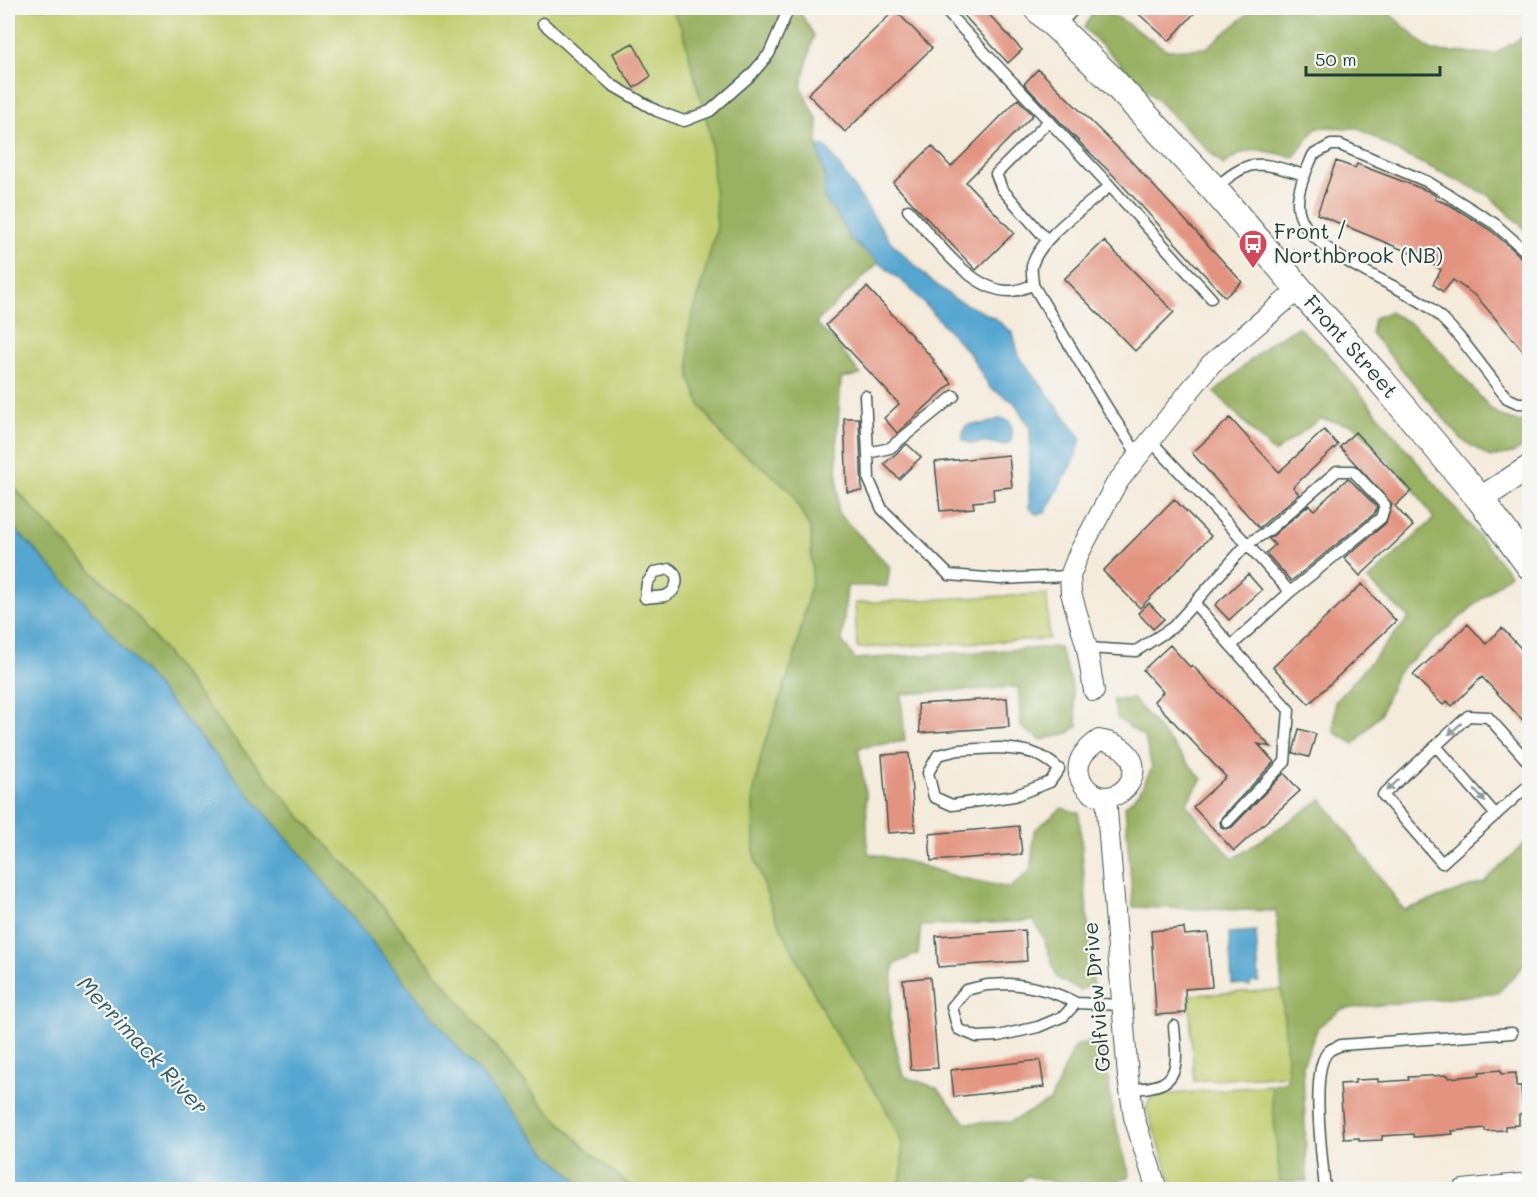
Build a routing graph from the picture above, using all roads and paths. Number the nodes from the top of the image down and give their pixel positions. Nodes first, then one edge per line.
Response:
1 (789, 8) edge
2 (943, 8) edge
3 (1037, 8) edge
4 (1066, 17) edge
5 (543, 23) dead end
6 (1049, 121) junction
7 (1305, 175) junction
8 (1110, 186) junction
9 (1214, 189) junction
10 (908, 210) dead end
11 (1047, 240) junction
12 (1530, 255) edge
13 (1033, 285) junction
14 (1299, 289) junction
15 (1211, 298) dead end
16 (865, 396) dead end
17 (954, 396) dead end
18 (1530, 403) edge
19 (1144, 447) junction
20 (868, 453) junction
21 (1530, 467) edge
22 (1480, 499) junction
23 (1246, 544) junction
24 (1530, 566) edge
25 (1070, 576) junction
26 (1290, 592) junction
27 (1195, 604) junction
28 (1231, 646) junction
29 (1087, 648) junction
30 (1094, 691) dead end
31 (1436, 746) junction
32 (1530, 764) edge
33 (1069, 768) junction
34 (1530, 784) edge
35 (1106, 797) junction
36 (1496, 815) junction
37 (1227, 822) dead end
38 (1076, 1003) junction
39 (1122, 1005) junction
40 (1174, 1026) dead end
41 (1512, 1034) dead end
42 (1130, 1090) junction
43 (1530, 1184) edge
44 (1495, 1188) edge
45 (1157, 1190) edge
46 (1325, 1190) edge
47 (1463, 1190) edge

1 - 5 lane
2 - 6 lane
3 - 4 main road, Front Street
4 - 9 main road, Front Street
6 - 8 lane
6 - 11 lane
7 - 9 lane
7 - 12 lane
7 - 18 lane
8 - 11 lane
8 - 15 lane
9 - 14 main road, Front Street
10 - 13 lane
11 - 13 lane
13 - 19 lane
14 - 19 street
14 - 22 main road, Front Street
16 - 20 lane
17 - 20 lane
19 - 23 lane
19 - 25 street
20 - 25 lane
21 - 22 street
22 - 24 main road, Front Street
23 - 26 lane
23 - 26 lane
23 - 27 lane
25 - 29 street
26 - 28 lane
27 - 28 lane
27 - 29 lane
28 - 37 lane
29 - 30 street
32 -> 31 lane
31 -> 36 lane
31 -> 36 lane
33 - 33 lane
33 - 35 street
33 - 35 street
34 - 36 lane
35 - 39 street, Golfview Drive
38 - 38 lane
38 - 39 lane
39 - 42 street, Golfview Drive
40 - 42 lane
41 - 46 lane
42 - 45 street, Golfview Drive
43 - 44 street
44 - 47 street

